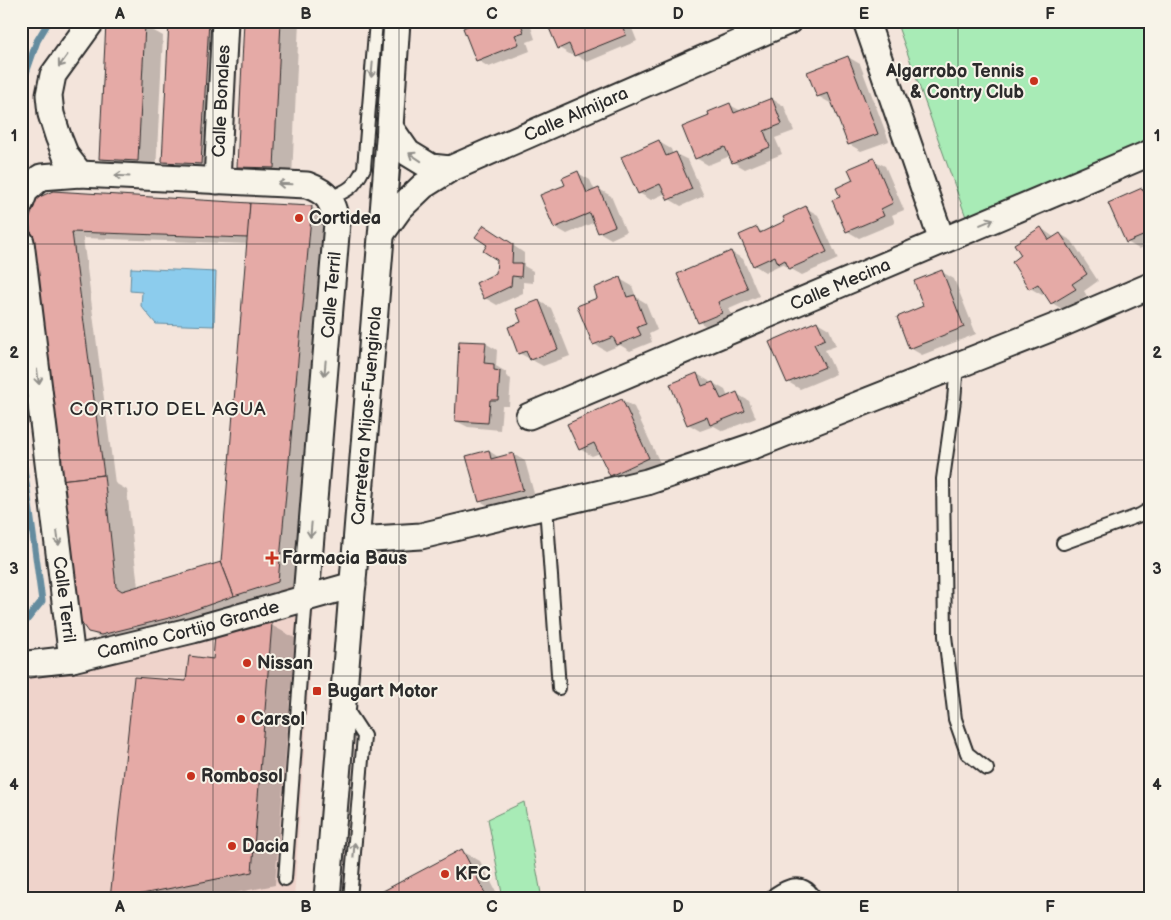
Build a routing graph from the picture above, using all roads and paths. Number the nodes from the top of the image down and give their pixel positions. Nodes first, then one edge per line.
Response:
1 (92, 21) edge
2 (225, 21) edge
3 (376, 21) edge
4 (397, 21) edge
5 (789, 21) edge
6 (866, 21) edge
7 (390, 127) junction
8 (1150, 152) edge
9 (450, 169) junction
10 (80, 174) junction
11 (216, 181) junction
12 (328, 199) junction
13 (21, 202) edge
14 (382, 233) junction
15 (942, 241) junction
16 (21, 242) edge
17 (1150, 286) edge
18 (957, 365) junction
19 (529, 416) dead end
20 (546, 506) junction
21 (1150, 509) edge
22 (357, 540) junction
23 (1063, 543) dead end
24 (353, 585) junction
25 (306, 597) junction
26 (72, 659) junction
27 (21, 663) edge
28 (559, 688) dead end
29 (343, 704) junction
30 (987, 769) dead end
31 (285, 880) dead end
32 (327, 899) edge
33 (350, 899) edge
34 (779, 899) edge
35 (808, 899) edge

1 -> 10 street
2 - 11 street, Calle Bonales
3 -> 12 lane
4 - 7 street, Carretera Mijas-Fuengirola
5 - 9 street, Calle Almijara
6 - 15 street
9 -> 7 street
7 - 14 street, Carretera Mijas-Fuengirola
15 -> 8 street, Calle Mecina
9 - 14 street, Calle Almijara
11 -> 10 street
10 - 13 street
12 -> 11 street
12 -> 25 street, Calle Terril
14 - 22 street, Carretera Mijas-Fuengirola
15 - 19 street, Calle Mecina
16 -> 26 street, Calle Terril
17 - 18 street
18 - 20 street
18 - 30 lane
20 - 22 street
20 - 28 lane
21 - 23 lane
22 - 24 street, Carretera Mijas-Fuengirola
24 - 25 street, Camino Cortijo Grande
24 - 29 street, Carretera Mijas-Fuengirola
25 - 26 street, Camino Cortijo Grande
25 - 31 lane
26 - 27 street, Camino Cortijo Grande
29 - 32 street, Carretera Mijas-Fuengirola
33 -> 29 lane
34 - 35 street

